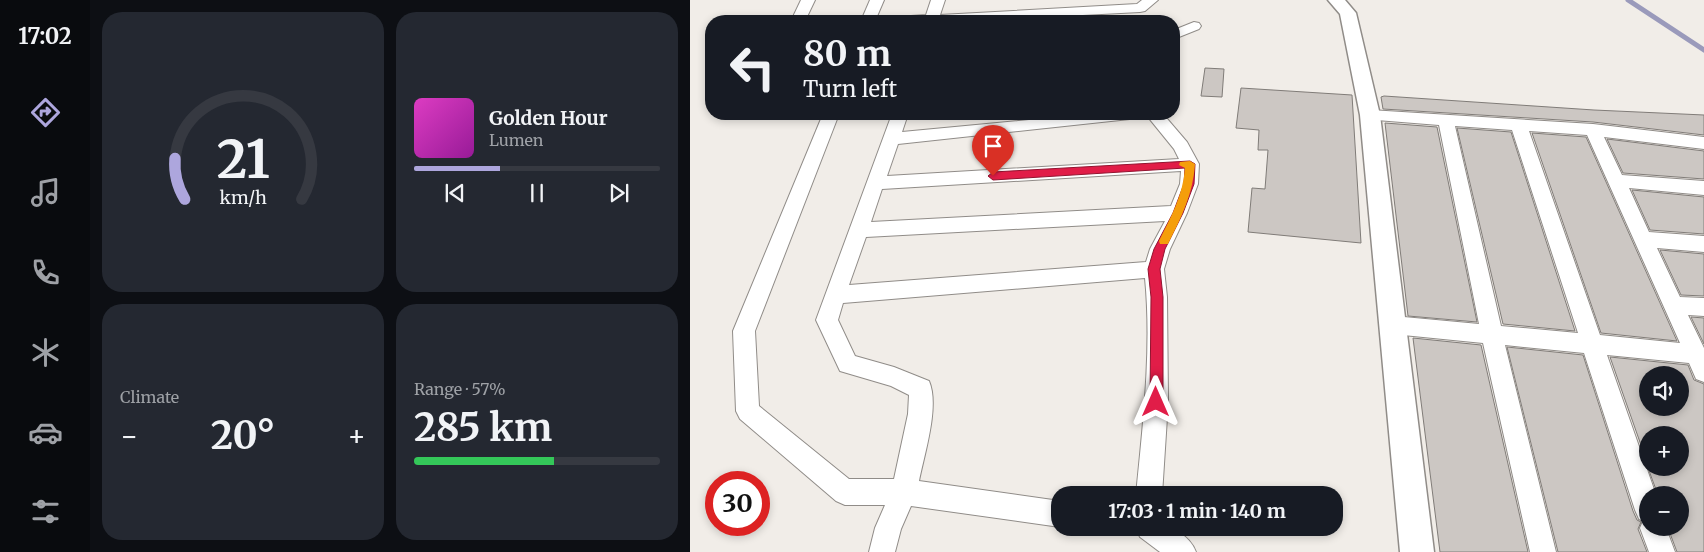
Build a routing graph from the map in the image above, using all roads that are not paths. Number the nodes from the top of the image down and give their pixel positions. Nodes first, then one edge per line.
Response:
1 (808, 0) edge
2 (877, 0) edge
3 (938, 0) edge
4 (994, 0) edge
5 (1151, 0) edge
6 (1336, 0) edge
7 (1102, 5) edge
8 (1045, 7) edge
9 (801, 15) edge
10 (871, 15) edge
11 (933, 15) edge
12 (990, 15) edge
13 (996, 15) edge
14 (1194, 26) dead end
15 (1180, 32) edge
16 (1370, 115) junction
17 (829, 120) edge
18 (898, 120) edge
19 (1084, 120) edge
20 (1159, 120) edge
21 (1446, 120) junction
22 (1519, 125) junction
23 (1593, 130) junction
24 (890, 140) junction
25 (1704, 143) edge
26 (1190, 164) junction
27 (1617, 181) junction
28 (875, 183) junction
29 (1704, 188) edge
30 (1178, 213) junction
31 (859, 230) junction
32 (1643, 239) junction
33 (1704, 244) edge
34 (1154, 269) junction
35 (836, 295) junction
36 (1673, 305) junction
37 (1704, 307) edge
38 (1393, 325) junction
39 (1492, 335) junction
40 (1591, 344) junction
41 (1700, 363) edge
42 (1150, 486) edge
43 (1640, 486) edge
44 (904, 492) junction
45 (1051, 513) edge
46 (1160, 536) edge
47 (1656, 536) edge
48 (882, 552) edge
49 (1183, 552) edge
50 (1417, 552) edge
51 (1543, 552) edge
52 (1662, 552) edge

1 - 9 street
2 - 10 street
3 - 11 street
4 - 12 street
5 - 7 street
6 - 16 street
7 - 8 street
8 - 13 street
14 - 15 street
16 - 21 street
16 - 38 street
17 - 44 street
18 - 24 street
19 - 24 street
20 - 26 street
21 - 22 street
21 - 39 street
22 - 23 street
22 - 40 street
23 - 25 street
23 - 27 street
24 - 28 street
26 - 28 street
26 - 30 street
27 - 29 street
27 - 32 street
28 - 31 street
30 - 31 street
30 - 34 street
31 - 35 street
32 - 33 street
32 - 36 street
34 - 35 street
34 - 42 street
35 - 44 street
36 - 37 street
36 - 41 street
38 - 39 street
38 - 50 street
39 - 40 street
39 - 51 street
40 - 41 street
40 - 43 street
44 - 45 street
44 - 48 street
46 - 49 street
47 - 52 street

